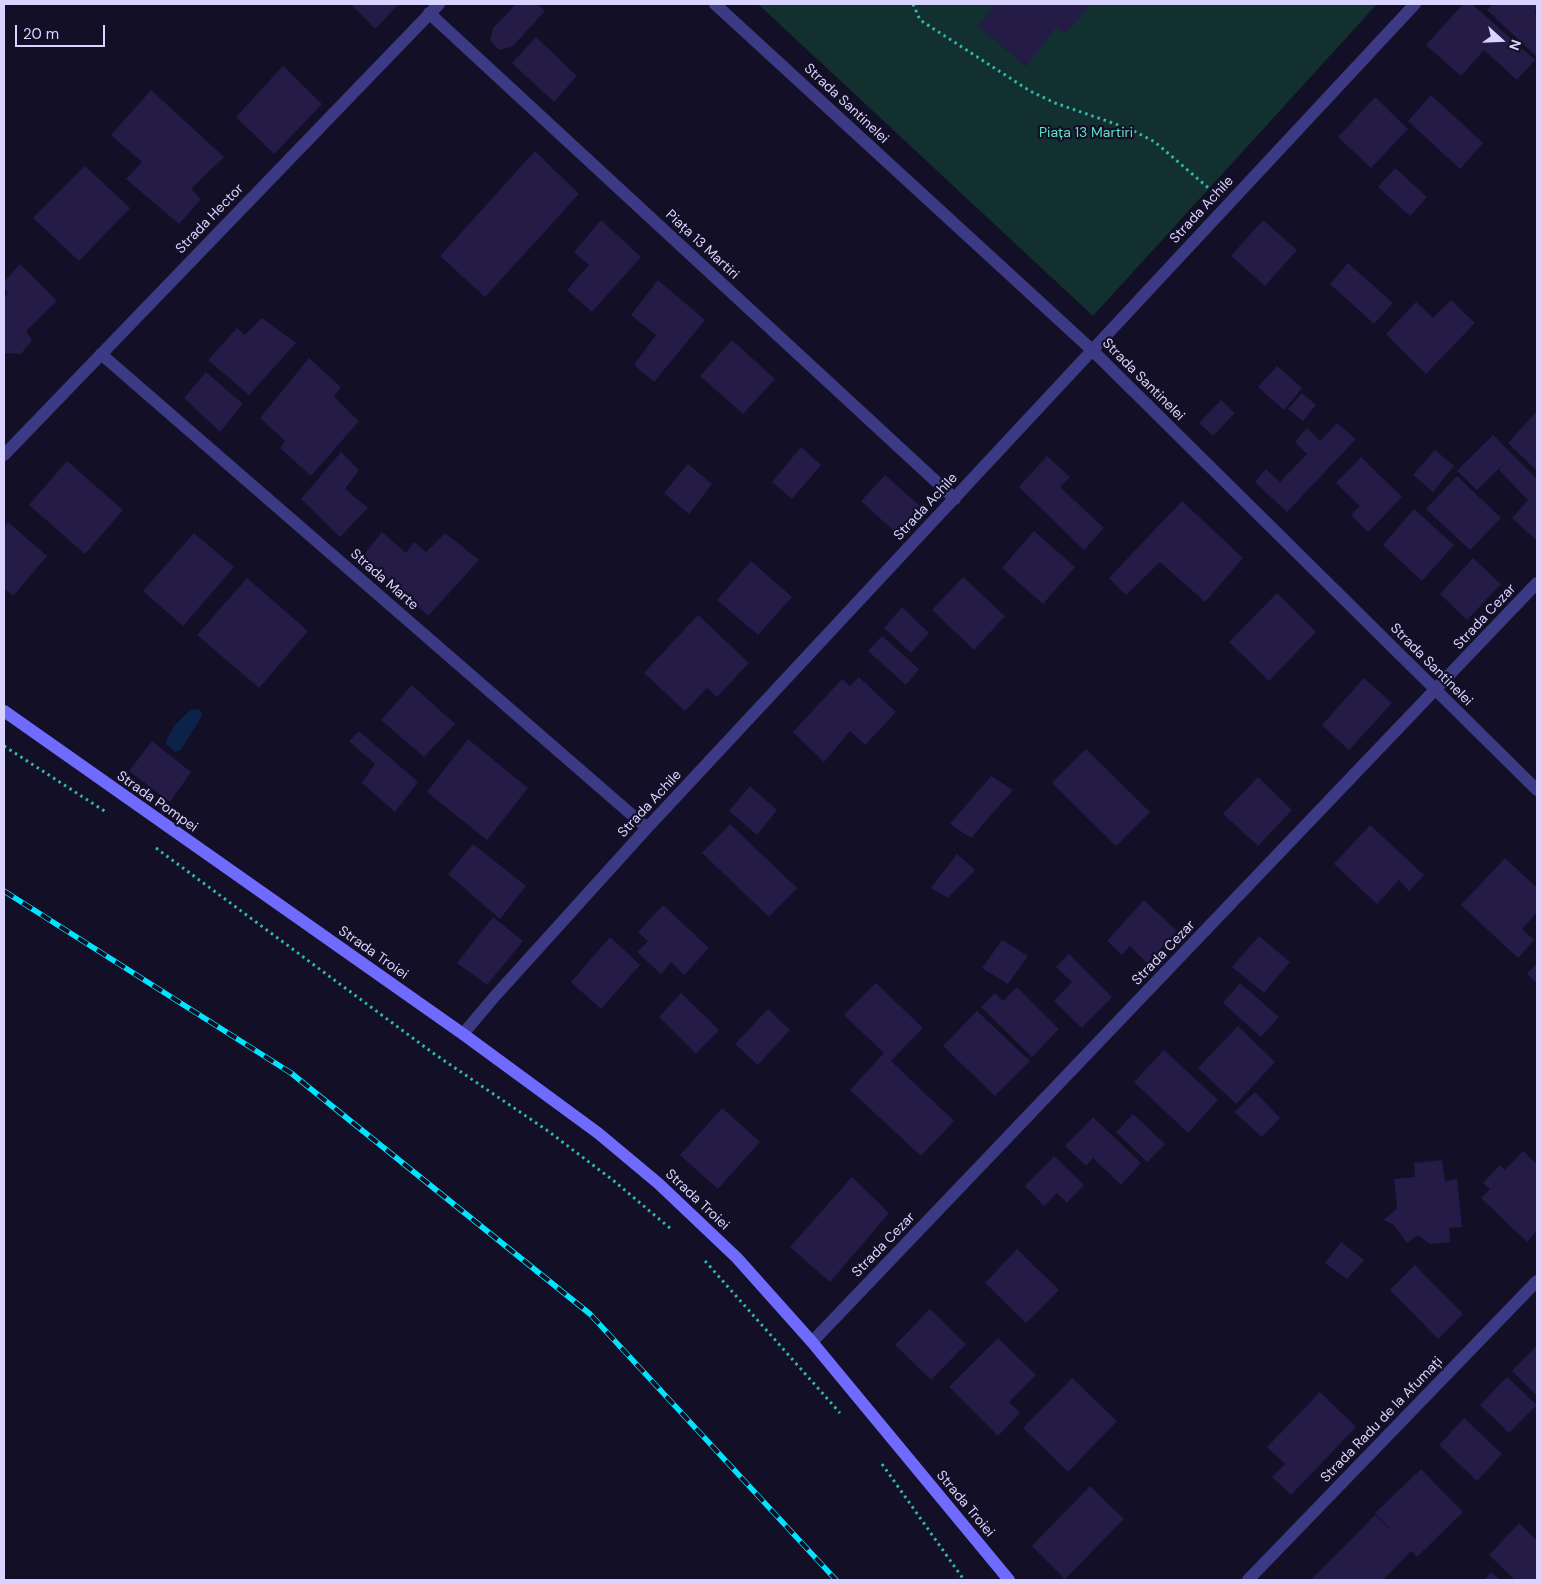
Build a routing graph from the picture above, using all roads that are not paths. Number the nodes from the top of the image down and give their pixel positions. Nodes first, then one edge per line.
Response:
1 (439, 4) edge
2 (715, 4) edge
3 (1415, 4) edge
4 (429, 13) junction
5 (1092, 350) junction
6 (101, 354) junction
7 (4, 455) edge
8 (955, 499) junction
9 (1537, 583) edge
10 (1436, 691) junction
11 (4, 711) edge
12 (1537, 790) edge
13 (647, 828) junction
14 (294, 916) joint
15 (463, 1034) junction
16 (1537, 1281) edge
17 (812, 1342) junction
18 (1009, 1580) edge
19 (1248, 1580) edge

1 - 4 street, Strada Hector
2 - 5 street, Strada Santinelei
3 - 5 street, Strada Achile
4 - 6 street, Strada Hector
4 - 8 street, Piața 13 Martiri
5 - 8 street, Strada Achile
5 - 10 street, Strada Santinelei
6 - 7 street, Strada Hector
6 - 13 street, Strada Marte
8 - 13 street, Strada Achile
9 - 10 street, Strada Cezar
10 - 12 street, Strada Santinelei
10 - 17 street, Strada Cezar
11 - 14 main road, Strada Pompei
13 - 15 street, Strada Achile
14 - 15 main road, Strada Troiei
15 - 17 main road, Strada Troiei
16 - 19 street, Strada Radu de la Afumați
17 - 18 main road, Strada Troiei

